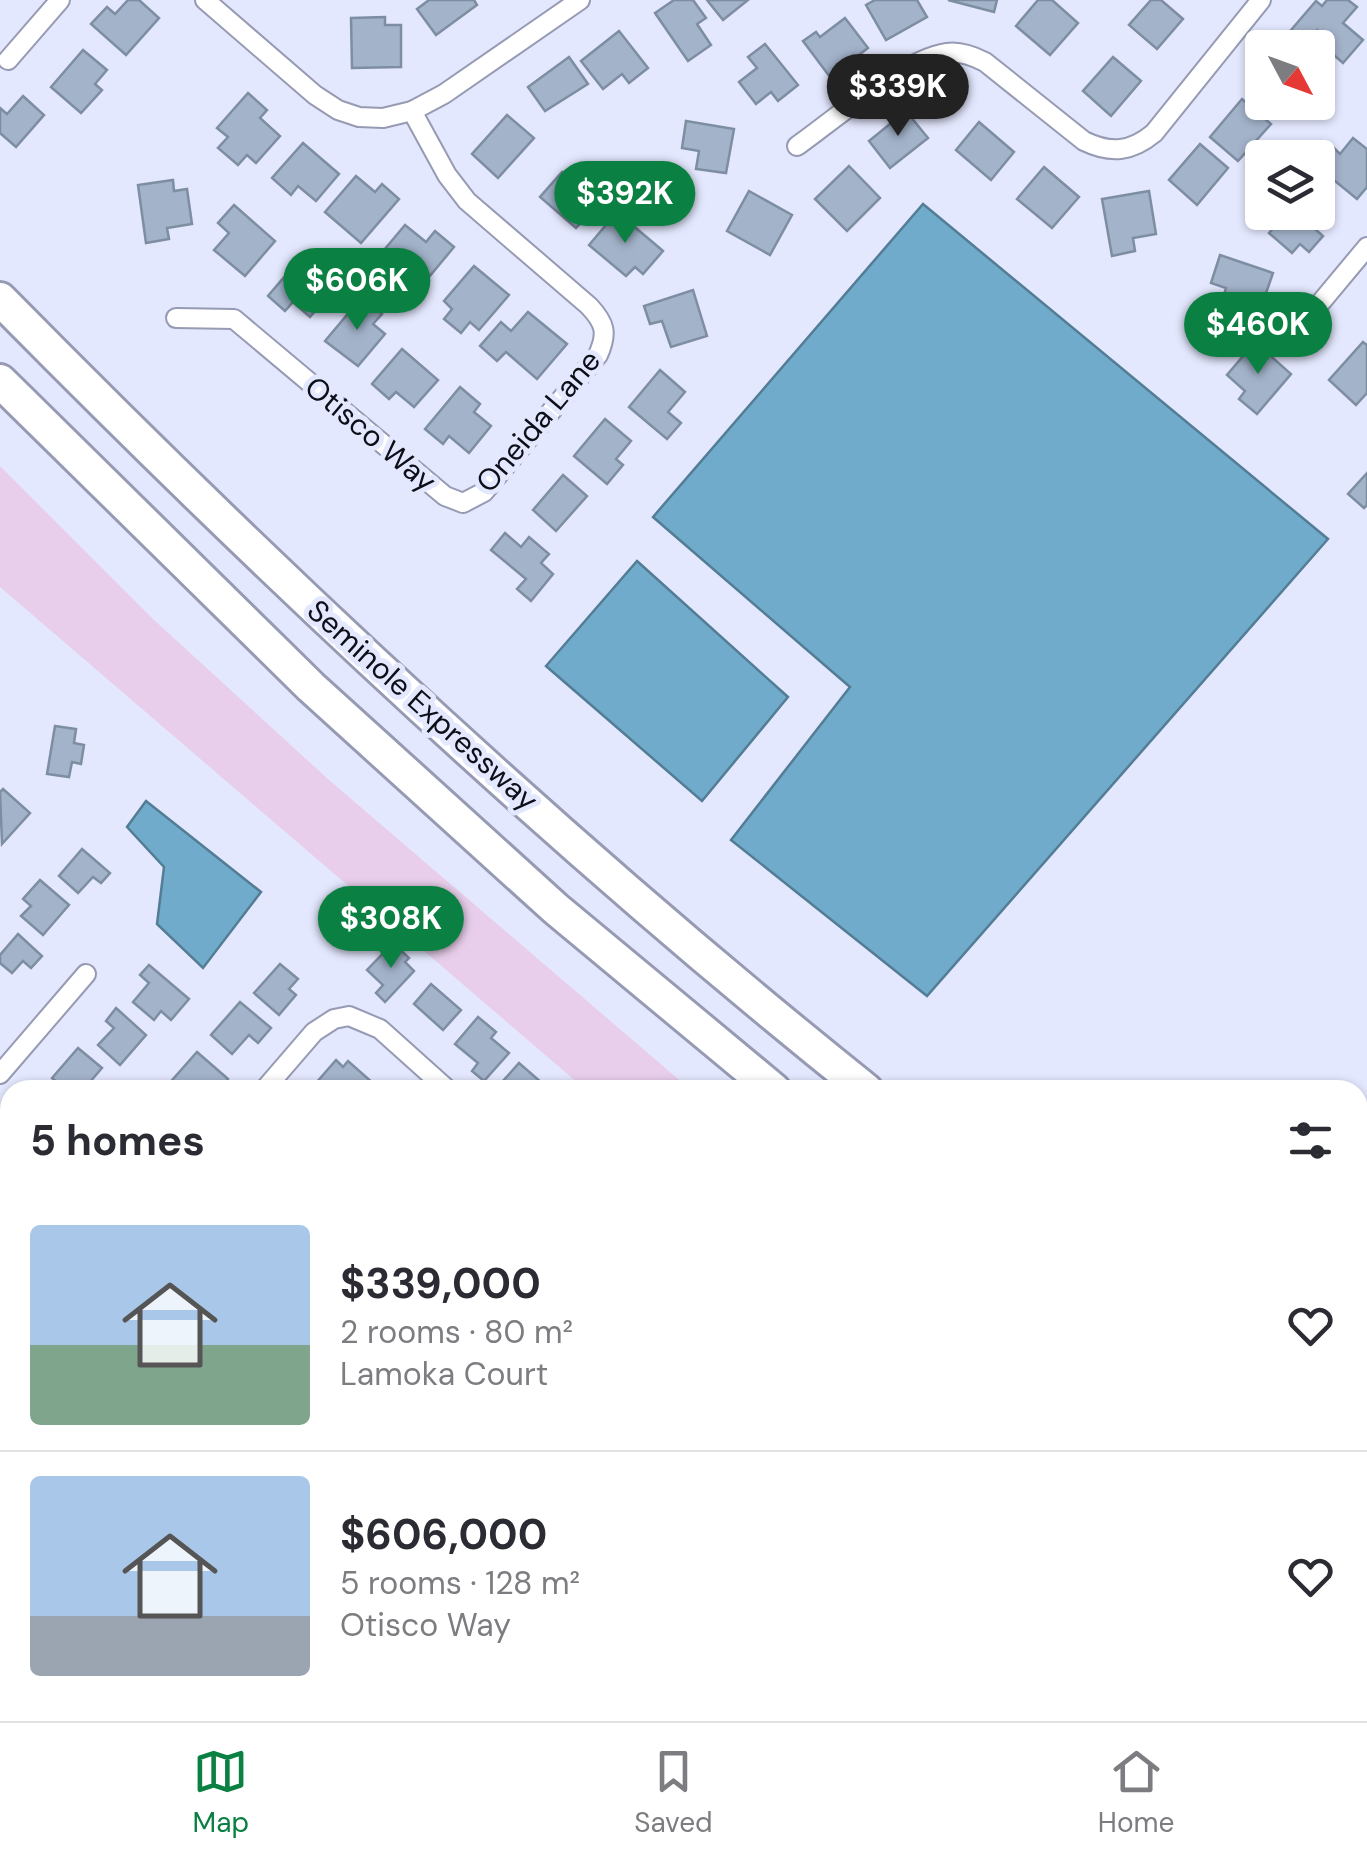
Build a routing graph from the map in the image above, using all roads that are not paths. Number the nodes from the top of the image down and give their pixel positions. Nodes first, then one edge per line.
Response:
1 (60, 0) edge
2 (204, 0) edge
3 (580, 0) edge
4 (1261, 0) edge
5 (8, 60) dead end
6 (412, 111) junction
7 (798, 146) dead end
8 (1367, 247) edge
9 (0, 299) edge
10 (1312, 313) dead end
11 (176, 318) dead end
12 (0, 382) edge
13 (463, 503) joint
14 (86, 974) dead end
15 (0, 1074) edge
16 (273, 1080) edge
17 (437, 1080) edge
18 (762, 1080) edge
19 (854, 1080) edge

1 - 5 street
2 - 6 street
3 - 6 street
4 - 7 street
6 - 13 street, Oneida Lane
8 - 10 street
9 - 19 highway, Seminole Expressway
11 - 13 street, Otisco Way
12 - 18 highway, Seminole Expressway
14 - 15 street
16 - 17 street

